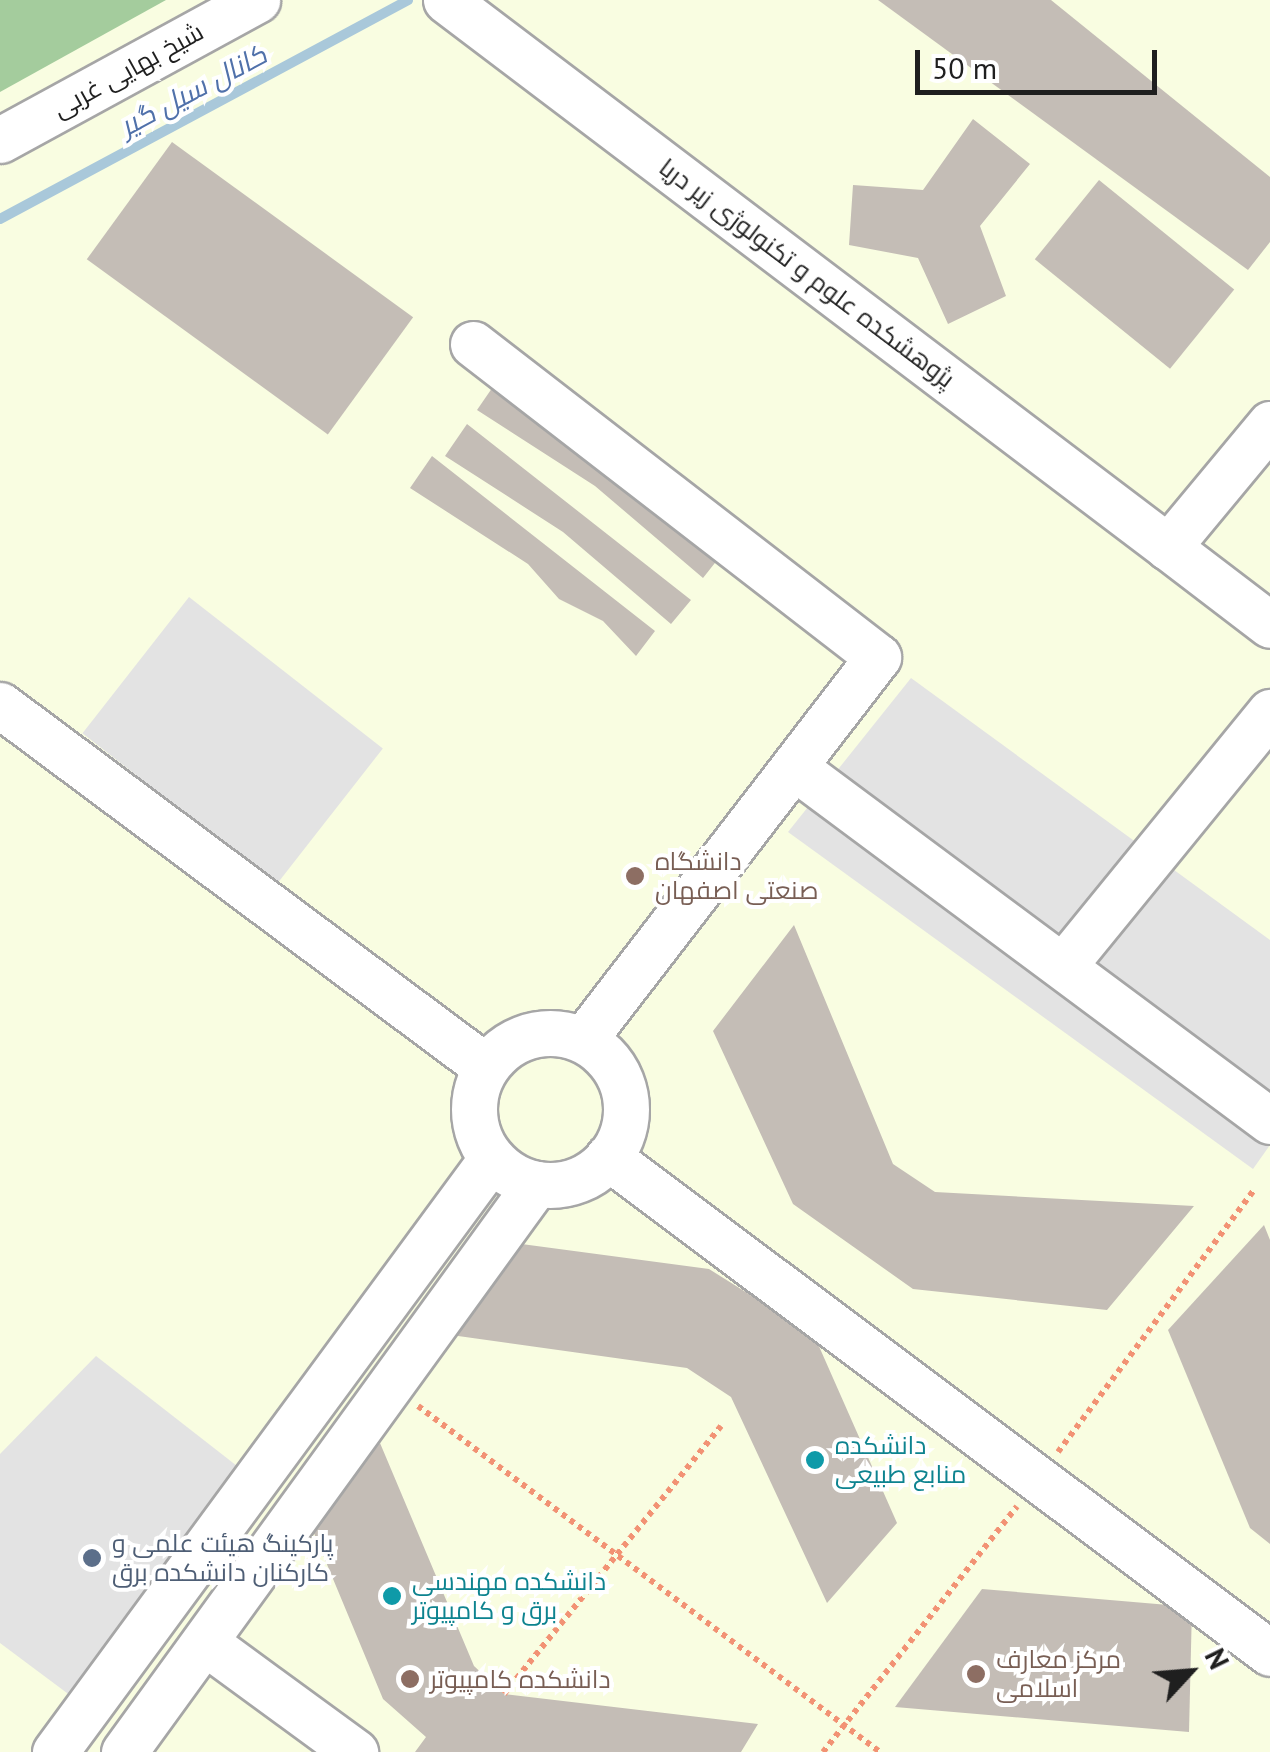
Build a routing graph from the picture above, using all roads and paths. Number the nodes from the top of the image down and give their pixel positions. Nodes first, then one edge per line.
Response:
1 (256, 0) edge
2 (462, 12) edge
3 (0, 140) edge
4 (473, 344) dead end
5 (1270, 424) edge
6 (1168, 547) junction
7 (1270, 624) edge
8 (0, 705) edge
9 (1270, 712) edge
10 (794, 767) junction
11 (1064, 966) junction
12 (583, 1040) junction
13 (486, 1067) junction
14 (1270, 1120) edge
15 (608, 1157) junction
16 (492, 1158) junction
17 (536, 1184) junction
18 (1254, 1190) dead end
19 (393, 1387) junction
20 (722, 1426) dead end
21 (1038, 1479) junction
22 (615, 1559) junction
23 (206, 1643) junction
24 (1270, 1654) edge
25 (504, 1694) dead end
26 (843, 1725) junction
27 (55, 1752) edge
28 (124, 1752) edge
29 (355, 1752) edge
30 (822, 1752) edge
31 (880, 1752) edge

1 - 3 street, شیخ بهایی غربی
2 - 6 street, پژوهشکده علوم و تکنولوژی زیر دریا
4 - 10 street
5 - 6 street
6 - 7 street, پژوهشکده علوم و تکنولوژی زیر دریا
8 - 13 street
9 - 11 street
10 - 11 street
10 - 12 street
11 - 14 street
12 - 13 street
12 - 15 street
13 - 16 street
15 - 17 street
15 - 21 street
16 - 17 street
16 - 27 street
17 - 19 street
18 - 21 path
19 - 22 path
19 - 23 street
20 - 22 path
21 - 24 street
21 - 26 path
22 - 25 path
22 - 26 path
23 - 28 street
23 - 29 street
26 - 30 path
26 - 31 path

